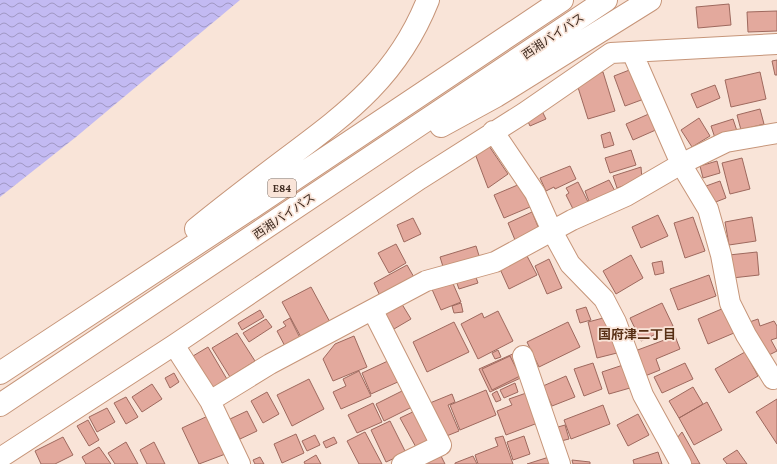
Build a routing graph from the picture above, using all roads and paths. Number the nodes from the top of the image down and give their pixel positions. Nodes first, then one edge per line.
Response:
1 (428, 0) edge
2 (562, 0) edge
3 (606, 0) edge
4 (650, 0) edge
5 (777, 44) edge
6 (632, 52) junction
7 (493, 131) junction
8 (777, 133) edge
9 (681, 164) junction
10 (309, 200) junction
11 (552, 231) junction
12 (106, 302) junction
13 (372, 311) junction
14 (174, 345) junction
15 (523, 356) dead end
16 (0, 373) edge
17 (773, 379) dead end
18 (210, 401) junction
19 (0, 405) edge
20 (0, 458) edge
21 (240, 464) edge
22 (402, 464) edge
23 (560, 464) edge
24 (681, 464) edge

1 - 12 highway
2 - 12 highway, 西湘バイパス / E84
3 - 10 highway, 西湘バイパス / E84
4 - 10 highway
5 - 6 street
6 - 7 street
6 - 9 street
7 - 11 street
7 - 14 street
8 - 9 street
9 - 11 street
9 - 17 street
10 - 19 highway, 西湘バイパス / E84
11 - 13 street
11 - 24 street
12 - 16 highway, 西湘バイパス / E84
13 - 18 street
13 - 22 street
14 - 18 street
14 - 20 street
15 - 23 street
18 - 21 street

